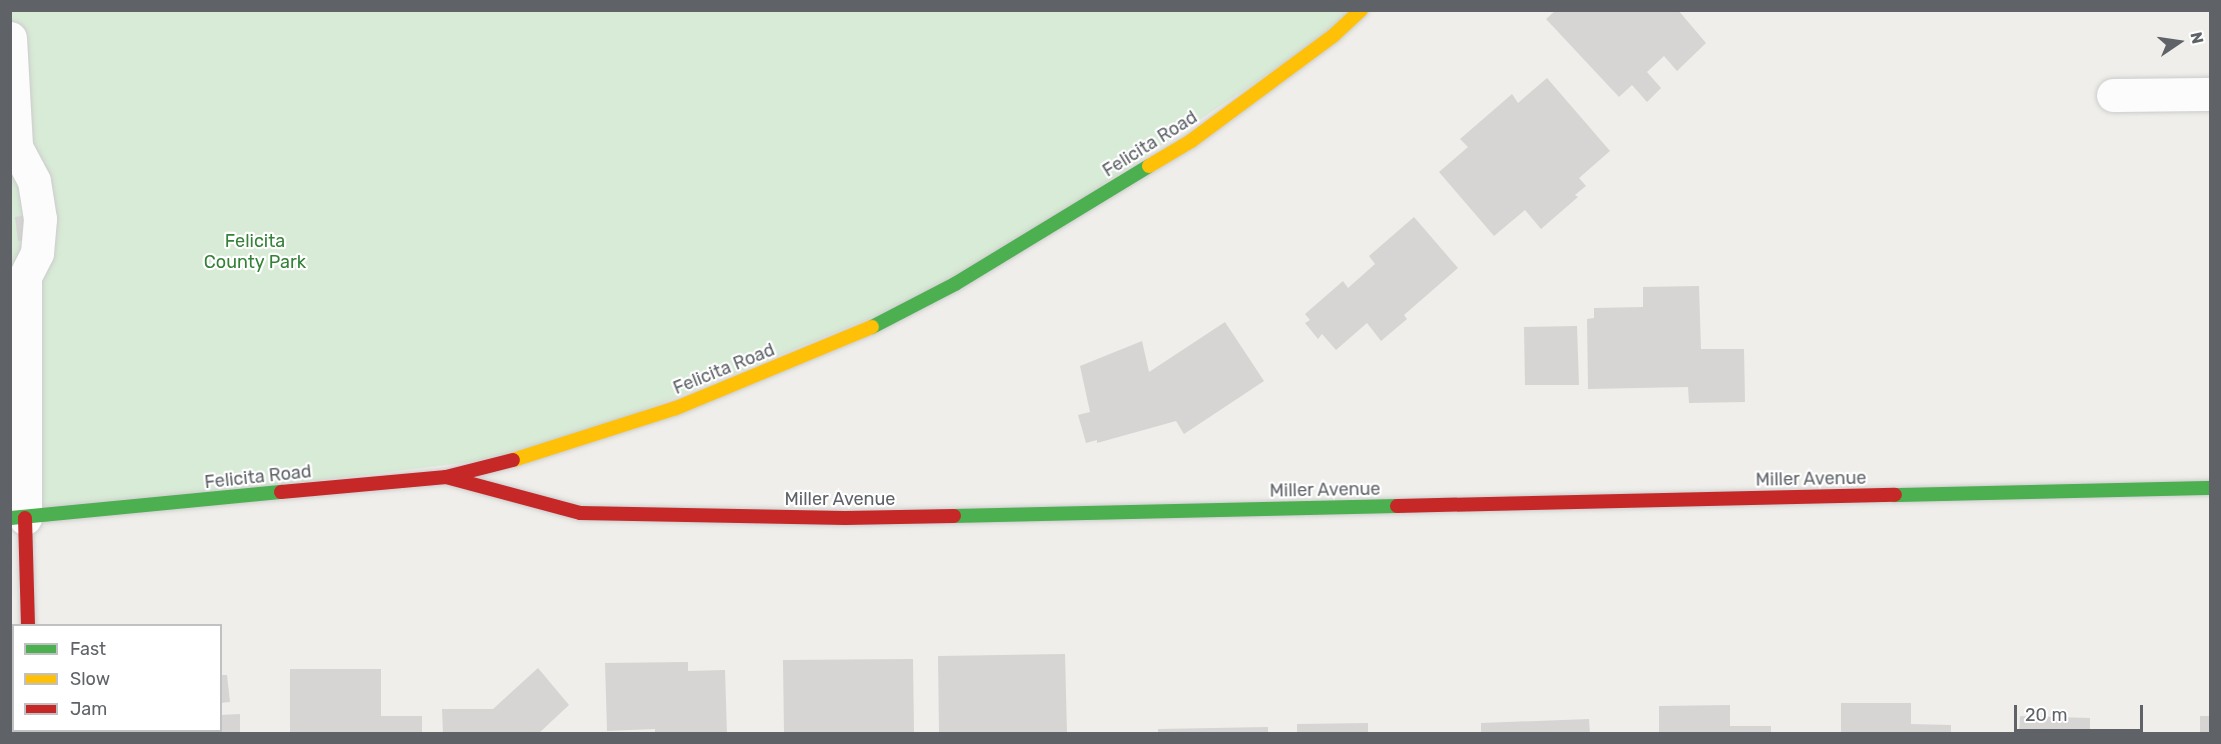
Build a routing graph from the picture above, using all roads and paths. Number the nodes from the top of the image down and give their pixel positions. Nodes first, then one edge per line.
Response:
1 (1361, 10) edge
2 (10, 38) edge
3 (2211, 94) edge
4 (2113, 95) dead end
5 (13, 152) edge
6 (18, 269) edge
7 (446, 477) junction
8 (2211, 488) edge
9 (18, 518) edge
10 (28, 624) edge

1 - 7 street, Felicita Road
2 - 5 street
3 - 4 street
5 - 6 street
6 - 9 street
7 - 8 street, Miller Avenue
7 - 9 street, Felicita Road
9 - 10 street

